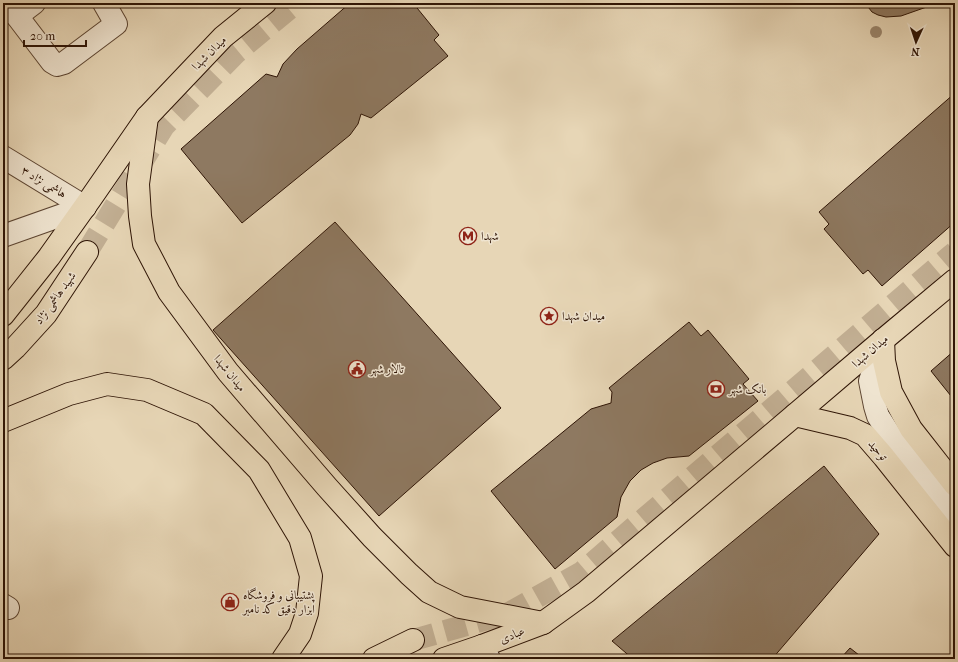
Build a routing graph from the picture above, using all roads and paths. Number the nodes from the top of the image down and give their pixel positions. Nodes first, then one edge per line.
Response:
1 (34, 3) edge
2 (104, 3) edge
3 (265, 3) edge
4 (12, 10) edge
5 (147, 117) junction
6 (3, 157) edge
7 (86, 207) junction
8 (3, 236) edge
9 (87, 252) tunnel mouth
10 (955, 280) edge
11 (3, 314) edge
12 (883, 340) junction
13 (3, 359) edge
14 (795, 415) junction
15 (3, 421) edge
16 (955, 485) edge
17 (945, 518) edge
18 (955, 546) edge
19 (543, 623) junction
20 (413, 640) tunnel mouth
21 (481, 656) edge
22 (282, 659) edge
23 (374, 659) edge
24 (444, 659) edge

1 - 4 street
2 - 4 street
3 - 5 main road, میدان شهدا
5 - 7 main road
5 - 19 main road, میدان شهدا
6 - 7 street, هاشمی نژاد ۳
7 - 8 street
7 - 11 main road
9 - 13 main road, شهید هاشمی نژاد
10 - 12 main road, میدان شهدا
12 - 14 main road, میدان شهدا
12 - 16 main road
12 - 17 street
14 - 17 main road, توحید
14 - 19 main road, میدان شهدا
15 - 22 main road
17 - 18 main road, توحید
19 - 21 main road, عبادی
20 - 23 main road
21 - 24 main road, عبادی

